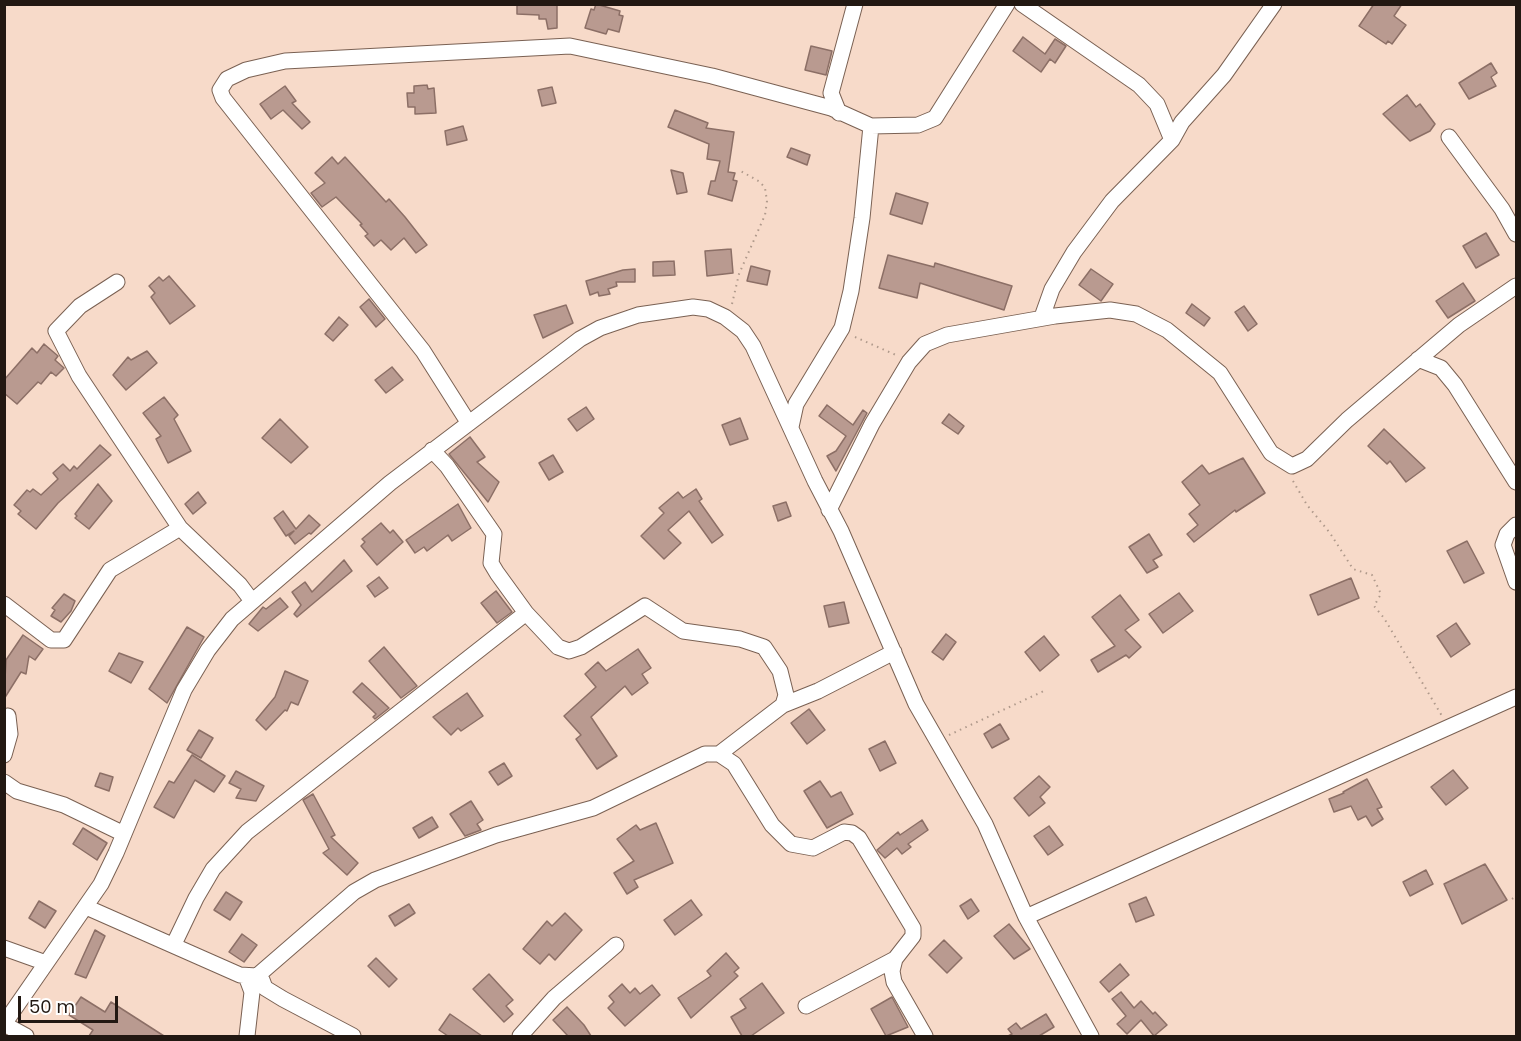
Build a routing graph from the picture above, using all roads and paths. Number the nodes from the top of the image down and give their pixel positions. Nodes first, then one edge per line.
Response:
1 (855, 4) edge
2 (1007, 4) edge
3 (1022, 4) edge
4 (1268, 6) edge
5 (839, 112) junction
6 (871, 126) junction
7 (1449, 137) dead end
8 (1172, 140) junction
9 (739, 170) dead end
10 (1516, 234) edge
11 (117, 282) dead end
12 (1516, 286) edge
13 (725, 317) junction
14 (1042, 317) junction
15 (839, 334) junction
16 (1418, 359) junction
17 (909, 362) junction
18 (468, 422) junction
19 (791, 427) junction
20 (432, 450) junction
21 (1292, 466) junction
22 (1516, 482) edge
23 (829, 510) junction
24 (1516, 525) edge
25 (180, 528) junction
26 (1516, 582) edge
27 (252, 601) junction
28 (4, 604) edge
29 (526, 613) junction
30 (894, 652) junction
31 (1046, 690) dead end
32 (1516, 698) edge
33 (783, 705) junction
34 (8, 716) dead end
35 (1450, 728) junction
36 (938, 740) junction
37 (719, 754) junction
38 (4, 755) edge
39 (4, 782) edge
40 (124, 834) junction
41 (1516, 896) edge
42 (1512, 899) dead end
43 (86, 907) junction
44 (1026, 917) junction
45 (174, 944) junction
46 (616, 945) dead end
47 (4, 948) edge
48 (895, 959) junction
49 (46, 963) junction
50 (255, 983) junction
51 (806, 1006) dead end
52 (4, 1024) edge
53 (26, 1036) edge
54 (247, 1036) edge
55 (353, 1036) edge
56 (519, 1036) edge
57 (925, 1036) edge
58 (1091, 1036) edge

1 - 5 street
2 - 6 street
3 - 8 street
4 - 8 street
5 - 6 street
5 - 18 street
6 - 15 street
7 - 10 street
8 - 14 street
9 - 13 path
11 - 25 street
12 - 16 street
13 - 18 street
13 - 19 street
14 - 17 street
14 - 21 street
15 - 17 path
15 - 19 street
16 - 21 street
16 - 22 street
17 - 23 street
18 - 20 street
19 - 23 street
20 - 27 street
20 - 29 street
21 - 35 path
23 - 30 street
24 - 26 street
25 - 27 street
25 - 28 street
27 - 40 street
29 - 33 street
29 - 45 street
30 - 33 street
30 - 36 street
31 - 36 path
32 - 35 street
33 - 37 street
34 - 38 street
35 - 44 street
36 - 44 street
37 - 48 street
37 - 50 street
39 - 40 street
40 - 43 street
41 - 42 path
43 - 45 street
43 - 49 street
44 - 58 street
45 - 50 street
46 - 56 street
47 - 49 street
48 - 51 street
48 - 57 street
49 - 52 street
50 - 54 street
50 - 55 street
52 - 53 street

